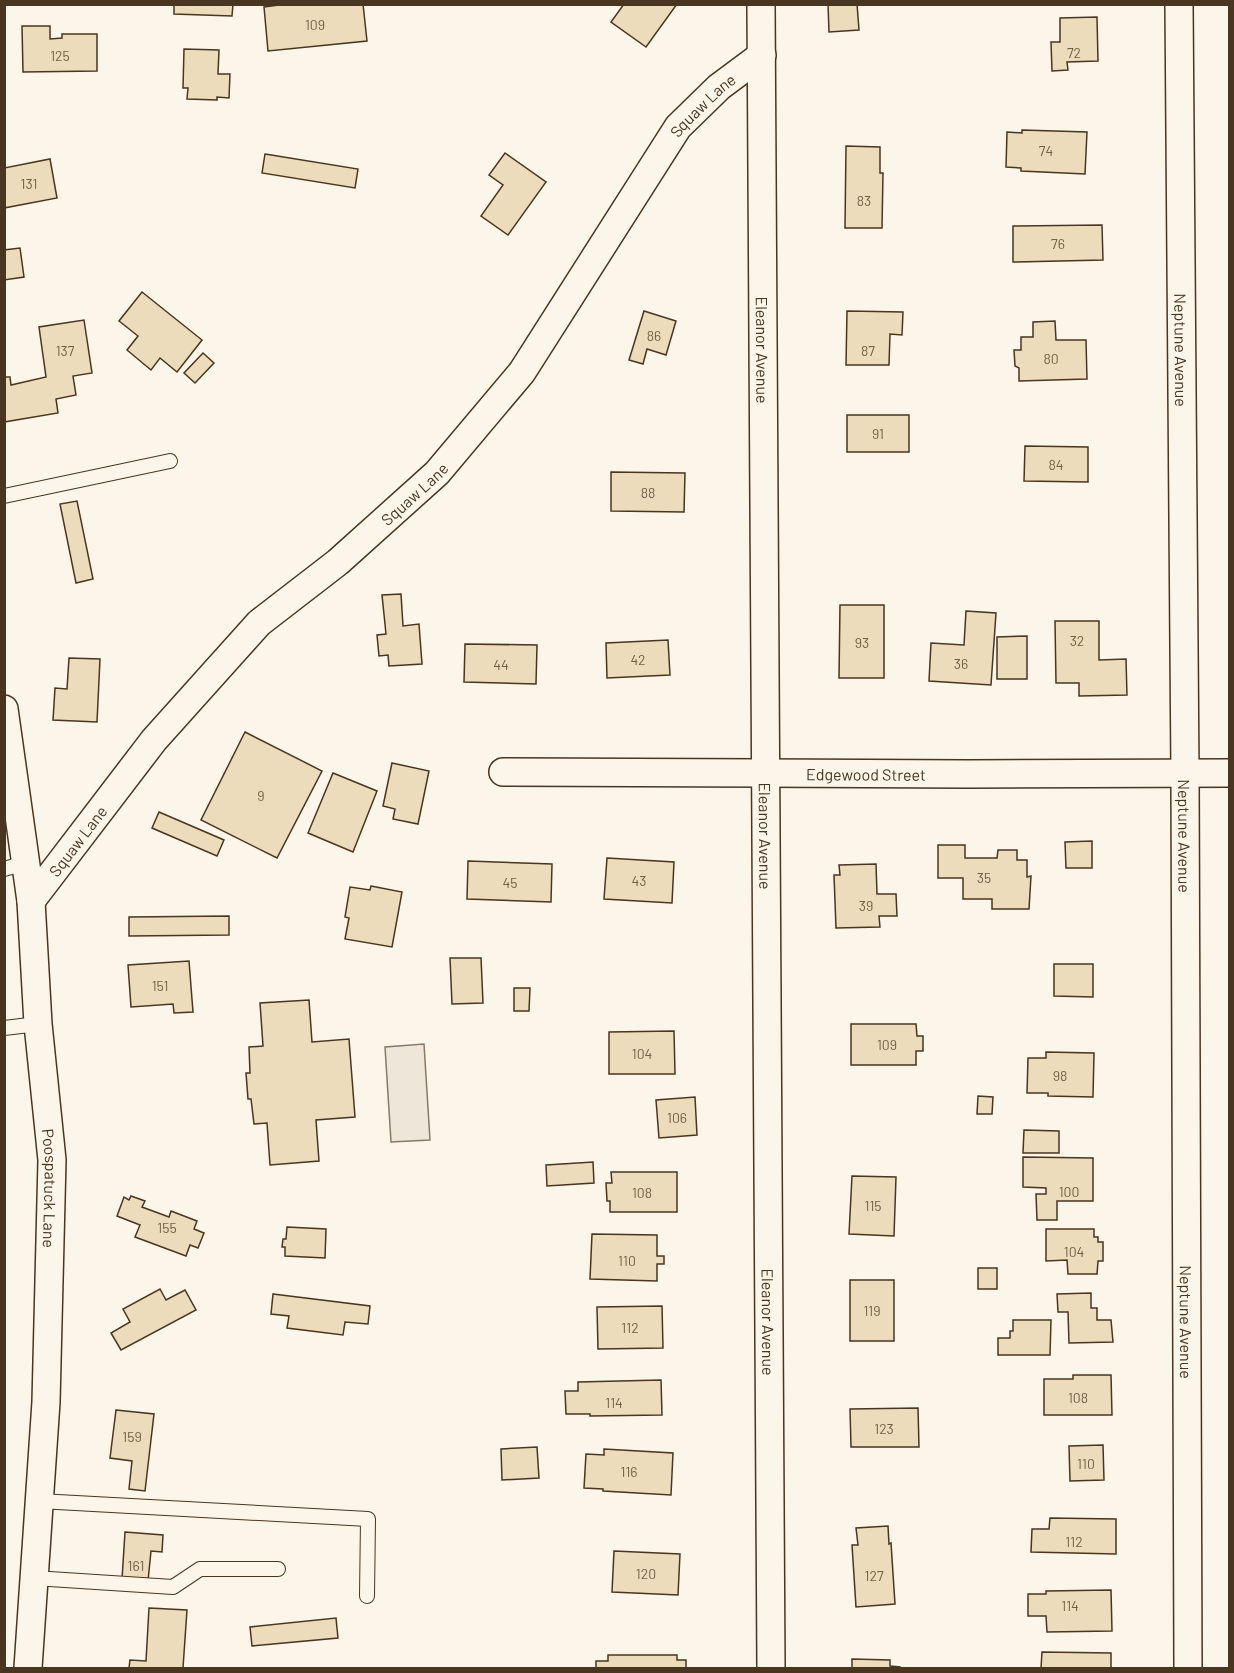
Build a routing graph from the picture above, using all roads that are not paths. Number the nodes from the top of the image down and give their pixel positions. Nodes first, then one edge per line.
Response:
1 (761, 4) edge
2 (1179, 4) edge
3 (762, 55) junction
4 (170, 461) dead end
5 (4, 496) edge
6 (4, 709) edge
7 (503, 772) dead end
8 (765, 773) junction
9 (1230, 773) edge
10 (1185, 774) junction
11 (15, 866) edge
12 (30, 901) junction
13 (38, 1024) junction
14 (4, 1028) edge
15 (39, 1501) junction
16 (278, 1569) dead end
17 (34, 1578) junction
18 (367, 1596) dead end
19 (28, 1668) edge
20 (771, 1668) edge
21 (1188, 1668) edge

1 - 3 street, Eleanor Avenue
2 - 10 street, Neptune Avenue
3 - 8 street, Eleanor Avenue
3 - 12 street, Squaw Lane
4 - 5 lane
6 - 11 street, Poospatuck Lane
7 - 8 street, Edgewood Street
8 - 10 street, Edgewood Street
8 - 20 street, Eleanor Avenue
9 - 10 street, Edgewood Street
10 - 21 street, Neptune Avenue
11 - 12 street, Poospatuck Lane
12 - 13 street, Poospatuck Lane
13 - 14 lane
13 - 15 street, Poospatuck Lane
15 - 17 street, Poospatuck Lane
15 - 18 lane
16 - 17 lane
17 - 19 street, Poospatuck Lane

